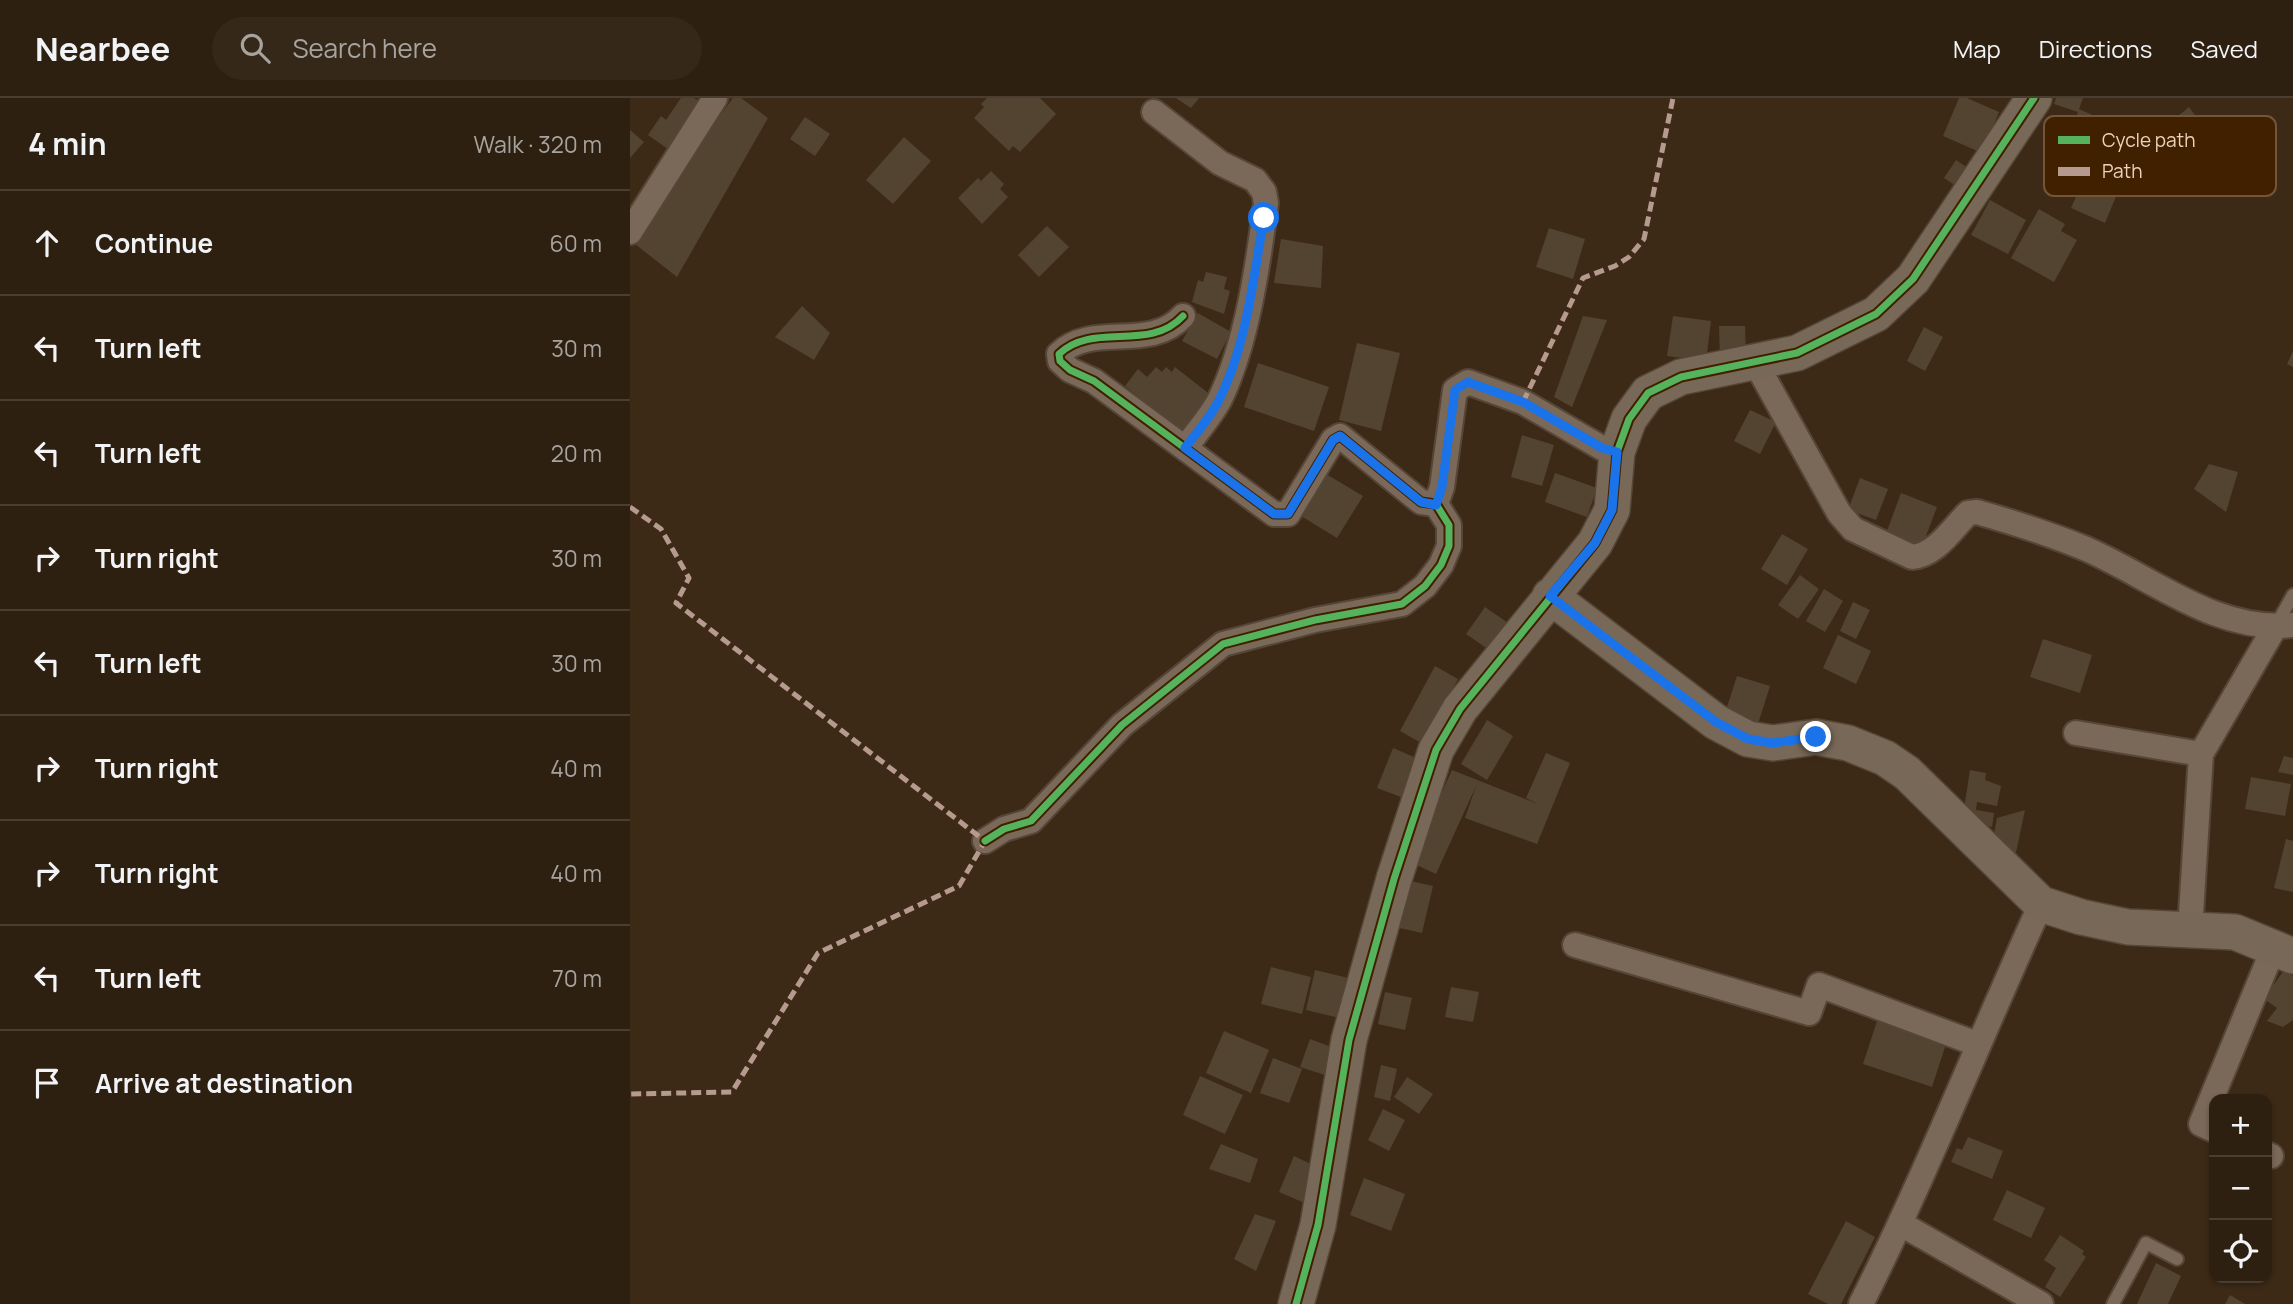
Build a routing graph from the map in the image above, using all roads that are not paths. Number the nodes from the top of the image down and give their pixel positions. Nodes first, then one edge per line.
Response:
1 (715, 98) edge
2 (2034, 98) edge
3 (1154, 112) dead end
4 (630, 232) edge
5 (1183, 316) dead end
6 (1755, 360) junction
7 (1185, 448) junction
8 (1617, 452) junction
9 (1436, 505) junction
10 (2293, 595) edge
11 (1550, 596) junction
12 (2284, 626) edge
13 (2076, 733) dead end
14 (2201, 754) junction
15 (985, 841) dead end
16 (2041, 904) junction
17 (2190, 930) junction
18 (1575, 944) dead end
19 (2283, 951) edge
20 (1977, 1044) junction
21 (2215, 1094) edge
22 (2209, 1107) edge
23 (2209, 1128) edge
24 (1901, 1224) junction
25 (2177, 1259) dead end
26 (1296, 1304) edge
27 (1861, 1304) edge
28 (2041, 1304) edge
29 (2113, 1304) edge

1 - 4 street
2 - 6 street
3 - 7 street
5 - 7 street
6 - 8 street
6 - 12 street
7 - 9 street
8 - 9 street
8 - 11 street
9 - 15 street
10 - 12 lane
11 - 16 street
11 - 26 street
12 - 14 street
13 - 14 street
14 - 17 street
16 - 17 street
16 - 20 street
17 - 19 street
18 - 20 street
19 - 21 street
20 - 24 street
22 - 23 street
24 - 27 street
24 - 28 street
25 - 29 lane

